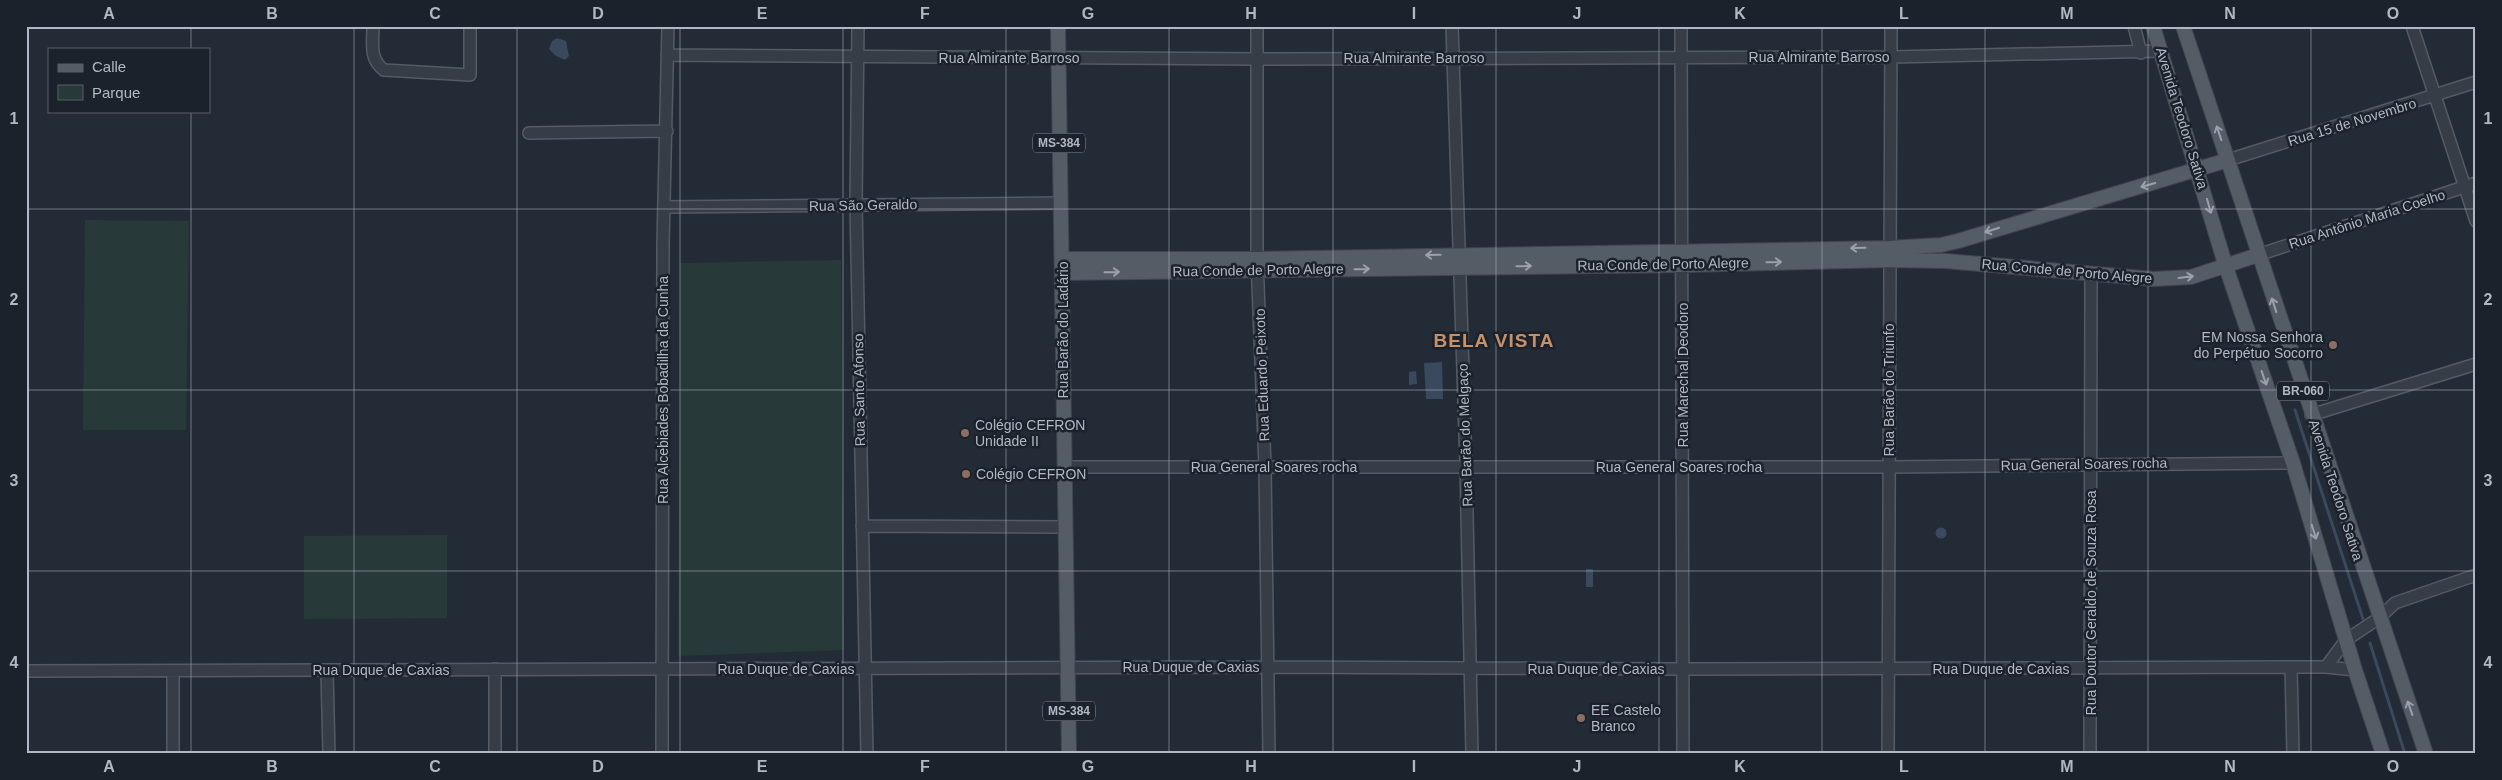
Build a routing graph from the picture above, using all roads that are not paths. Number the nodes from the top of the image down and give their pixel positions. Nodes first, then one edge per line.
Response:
1 (373, 26) edge
2 (470, 26) edge
3 (668, 26) edge
4 (858, 26) edge
5 (1058, 26) edge
6 (1257, 26) edge
7 (1452, 26) edge
8 (1681, 26) edge
9 (1891, 26) edge
10 (2134, 26) edge
11 (2152, 26) edge
12 (2183, 26) edge
13 (2412, 26) edge
14 (2161, 51) junction
15 (2141, 53) junction
16 (667, 56) junction
17 (1892, 57) junction
18 (858, 58) junction
19 (1453, 58) junction
20 (1681, 58) junction
21 (1058, 59) junction
22 (1257, 59) junction
23 (2476, 82) edge
24 (2434, 96) junction
25 (667, 131) junction
26 (529, 133) dead end
27 (2228, 160) junction
28 (2198, 171) junction
29 (2470, 184) edge
30 (856, 204) junction
31 (1061, 204) junction
32 (665, 207) junction
33 (2476, 220) edge
34 (1889, 254) junction
35 (2258, 255) junction
36 (1683, 258) junction
37 (1459, 261) junction
38 (1258, 265) junction
39 (1063, 266) junction
40 (2226, 267) junction
41 (2091, 273) junction
42 (2476, 364) edge
43 (2311, 415) junction
44 (2091, 463) junction
45 (2293, 463) junction
46 (1064, 466) junction
47 (1466, 466) junction
48 (1265, 467) junction
49 (1683, 467) junction
50 (1890, 467) junction
51 (862, 526) junction
52 (1065, 527) junction
53 (2476, 575) edge
54 (2379, 618) junction
55 (2346, 640) junction
56 (1266, 666) junction
57 (2326, 667) junction
58 (1070, 668) junction
59 (2291, 668) junction
60 (866, 669) junction
61 (1470, 669) junction
62 (2091, 669) junction
63 (495, 670) junction
64 (664, 670) junction
65 (1683, 670) junction
66 (1888, 670) junction
67 (2355, 670) junction
68 (26, 671) edge
69 (173, 671) junction
70 (328, 671) junction
71 (174, 754) edge
72 (329, 754) edge
73 (496, 754) edge
74 (662, 754) edge
75 (867, 754) edge
76 (1069, 754) edge
77 (1269, 754) edge
78 (1472, 754) edge
79 (1683, 754) edge
80 (1888, 754) edge
81 (2090, 754) edge
82 (2293, 754) edge
83 (2383, 754) edge
84 (2426, 754) edge

1 - 2 street
3 - 16 street, Rua Alcebiades Bobadilha da Cunha
4 - 18 street, Rua Santo Afonso
5 - 21 main road, Rua Barão do Ladário / MS-384
6 - 22 street, Rua Eduardo Peixoto
7 - 19 street, Rua Barão do Melgaço
8 - 20 street, Rua Marechal Deodoro
9 - 17 street, Rua Barão do Triunfo
10 - 15 street
11 - 14 main road, Avenida Teodoro Sativa / BR-060
27 -> 12 main road, Avenida Teodoro Sativa / BR-060
13 - 24 street
14 - 15 street, Rua Almirante Barroso
14 - 28 main road, Avenida Teodoro Sativa / BR-060
15 - 17 street, Rua Almirante Barroso
16 - 18 street, Rua Almirante Barroso
16 - 25 street, Rua Alcebiades Bobadilha da Cunha
17 - 20 street, Rua Almirante Barroso
17 - 34 street, Rua Barão do Triunfo
18 - 21 street, Rua Almirante Barroso
18 - 30 street, Rua Santo Afonso
19 - 20 street, Rua Almirante Barroso
19 - 22 street, Rua Almirante Barroso
19 - 37 street, Rua Barão do Melgaço
20 - 36 street, Rua Marechal Deodoro
21 - 22 street, Rua Almirante Barroso
21 - 31 main road, Rua Barão do Ladário / MS-384
22 - 38 street, Rua Eduardo Peixoto
23 - 24 street, Rua 15 de Novembro
24 - 27 street, Rua 15 de Novembro
24 - 29 street
25 - 26 street
25 - 32 street, Rua Alcebiades Bobadilha da Cunha
27 - 28 main road, Rua Conde de Porto Alegre
27 - 35 main road, Avenida Teodoro Sativa / BR-060
28 -> 34 main road, Rua Conde de Porto Alegre
28 -> 40 main road, Avenida Teodoro Sativa / BR-060
29 - 33 street
29 - 35 street, Rua Antônio Maria Coelho
30 - 31 street, Rua São Geraldo
30 - 32 street, Rua São Geraldo
30 - 51 street, Rua Santo Afonso
31 - 39 main road, Rua Barão do Ladário / MS-384
32 - 64 street, Rua Alcebiades Bobadilha da Cunha
34 - 36 main road, Rua Conde de Porto Alegre
34 - 41 main road, Rua Conde de Porto Alegre
34 - 50 street, Rua Barão do Triunfo
35 - 40 main road, Rua Conde de Porto Alegre
43 -> 35 main road, Avenida Teodoro Sativa / BR-060
36 - 37 main road, Rua Conde de Porto Alegre
36 - 49 street, Rua Marechal Deodoro
37 - 38 main road, Rua Conde de Porto Alegre
37 - 47 street, Rua Barão do Melgaço
38 - 39 main road, Rua Conde de Porto Alegre
38 - 48 street, Rua Eduardo Peixoto
39 - 46 main road, Rua Barão do Ladário / MS-384
41 -> 40 main road, Rua Conde de Porto Alegre
40 -> 45 main road, Avenida Teodoro Sativa / BR-060
41 - 44 street, Rua Doutor Geraldo de Souza Rosa
42 - 43 street
43 - 54 main road, Avenida Teodoro Sativa / BR-060
44 - 45 street, Rua General Soares rocha
44 - 50 street, Rua General Soares rocha
44 - 62 street, Rua Doutor Geraldo de Souza Rosa
45 -> 55 main road, Avenida Teodoro Sativa / BR-060
46 - 48 street, Rua General Soares rocha
46 - 52 main road, Rua Barão do Ladário / MS-384
47 - 48 street, Rua General Soares rocha
47 - 49 street, Rua General Soares rocha
47 - 61 street, Rua Barão do Melgaço
48 - 56 street, Rua Eduardo Peixoto
49 - 50 street, Rua General Soares rocha
49 - 65 street, Rua Marechal Deodoro
50 - 66 street, Rua Barão do Triunfo
51 - 52 street
51 - 60 street, Rua Santo Afonso
52 - 58 main road, Rua Barão do Ladário / MS-384
53 - 54 street
54 - 55 street
84 -> 54 main road, Avenida Teodoro Sativa / BR-060
55 - 57 street
55 - 67 main road, Avenida Teodoro Sativa / BR-060
56 - 58 street, Rua Duque de Caxias
56 - 61 street, Rua Duque de Caxias
56 - 77 street, Rua Eduardo Peixoto
57 - 59 street, Rua Duque de Caxias
57 - 67 street, Rua Duque de Caxias
58 - 60 street, Rua Duque de Caxias
58 - 76 main road, Rua Barão do Ladário / MS-384
59 - 62 street, Rua Duque de Caxias
59 - 82 street
60 - 64 street, Rua Duque de Caxias
60 - 75 street, Rua Santo Afonso
61 - 65 street, Rua Duque de Caxias
61 - 78 street, Rua Barão do Melgaço
62 - 66 street, Rua Duque de Caxias
62 - 81 street, Rua Doutor Geraldo de Souza Rosa
63 - 64 street, Rua Duque de Caxias
63 - 70 street, Rua Duque de Caxias
63 - 73 street
64 - 74 street, Rua Alcebiades Bobadilha da Cunha
65 - 66 street, Rua Duque de Caxias
65 - 79 street, Rua Marechal Deodoro
66 - 80 street, Rua Barão do Triunfo
67 - 83 main road, Avenida Teodoro Sativa / BR-060
68 - 69 street, Rua Duque de Caxias
69 - 70 street, Rua Duque de Caxias
69 - 71 street
70 - 72 street

